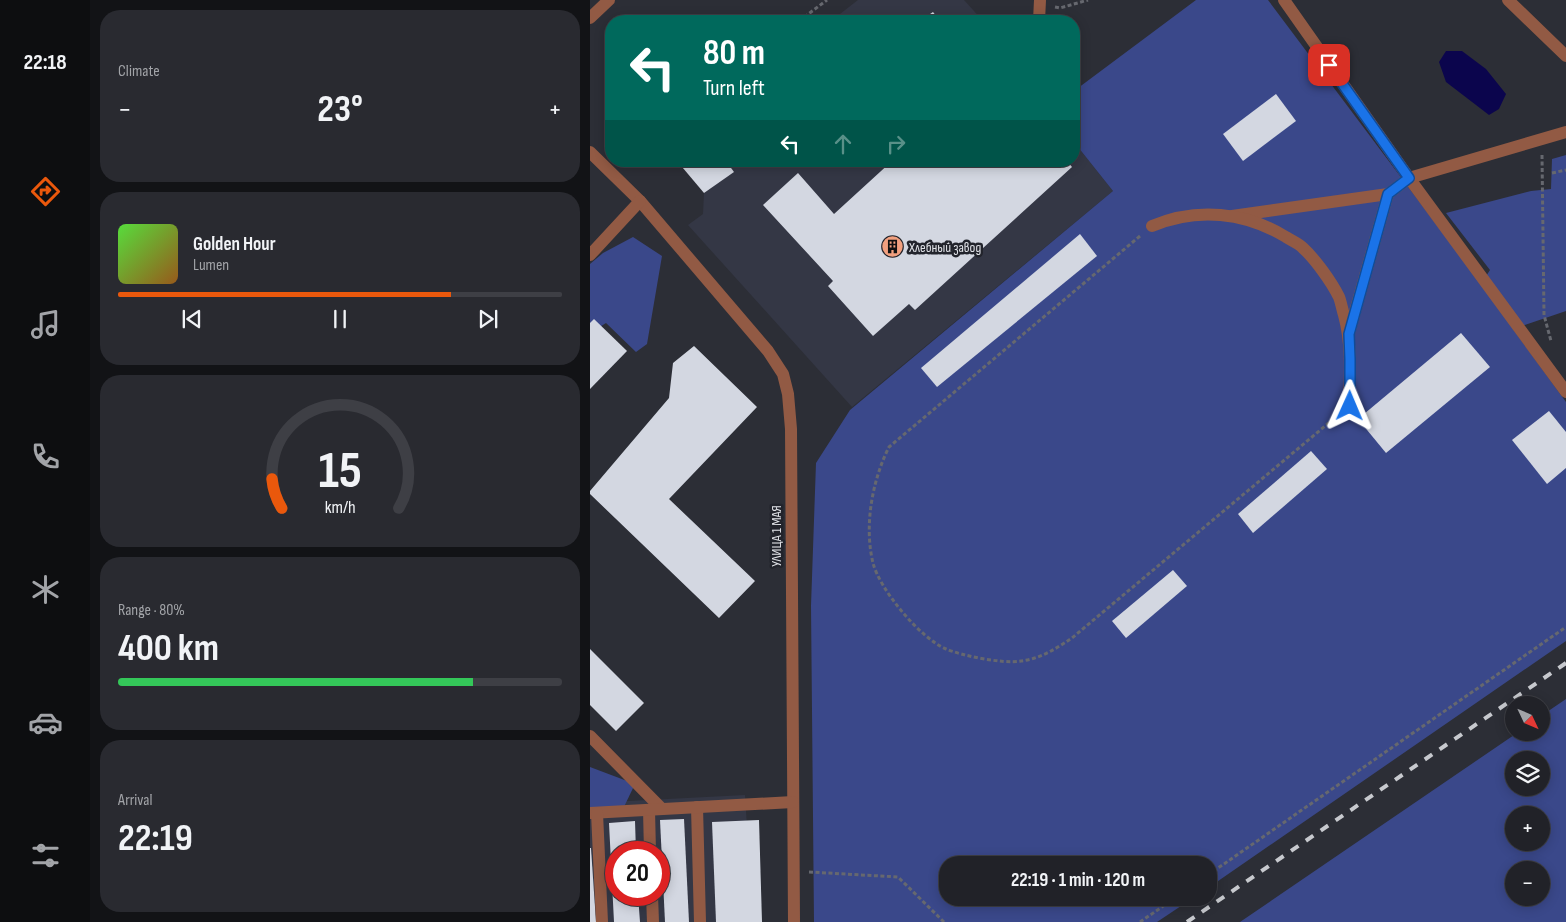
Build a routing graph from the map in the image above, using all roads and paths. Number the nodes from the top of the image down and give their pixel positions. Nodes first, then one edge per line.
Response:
1 (608, 0) edge
2 (827, 0) edge
3 (1040, 0) edge
4 (1284, 0) edge
5 (1508, 0) edge
6 (808, 15) edge
7 (1039, 15) edge
8 (590, 18) edge
9 (1564, 49) edge
10 (1566, 132) edge
11 (1541, 140) junction
12 (590, 152) edge
13 (605, 167) edge
14 (605, 167) edge
15 (1566, 170) edge
16 (1552, 174) dead end
17 (1409, 178) junction
18 (1388, 194) junction
19 (640, 201) junction
20 (1232, 216) junction
21 (1152, 226) joint
22 (590, 255) edge
23 (1349, 334) junction
24 (1551, 342) dead end
25 (1566, 392) edge
26 (1350, 406) joint
27 (1566, 627) edge
28 (590, 736) edge
29 (793, 802) junction
30 (697, 807) junction
31 (662, 809) junction
32 (649, 810) junction
33 (594, 813) edge
34 (650, 841) edge
35 (1217, 869) edge
36 (794, 871) junction
37 (652, 906) edge
38 (1164, 906) edge
39 (602, 922) edge
40 (653, 922) edge
41 (700, 922) edge
42 (794, 922) edge
43 (944, 922) edge
44 (1140, 922) edge

1 - 8 street
2 - 6 path
3 - 7 street
4 - 17 street
5 - 9 street
10 - 11 street
11 - 17 street
11 - 24 path
12 - 14 street, УЛИЦА 1 МАЯ
13 - 19 street, УЛИЦА 1 МАЯ
15 - 16 path
17 - 18 street
17 - 25 street
18 - 20 street
18 - 23 street
19 - 22 street
19 - 29 street, УЛИЦА 1 МАЯ
20 - 21 street
20 - 23 street
21 - 26 path
23 - 26 street
27 - 35 path
28 - 31 street
29 - 30 street
29 - 36 street, УЛИЦА 1 МАЯ
30 - 31 street
30 - 41 street
31 - 32 street
32 - 33 street
32 - 34 street
33 - 39 street
36 - 42 street, УЛИЦА 1 МАЯ
36 - 43 path
37 - 40 street
38 - 44 path

